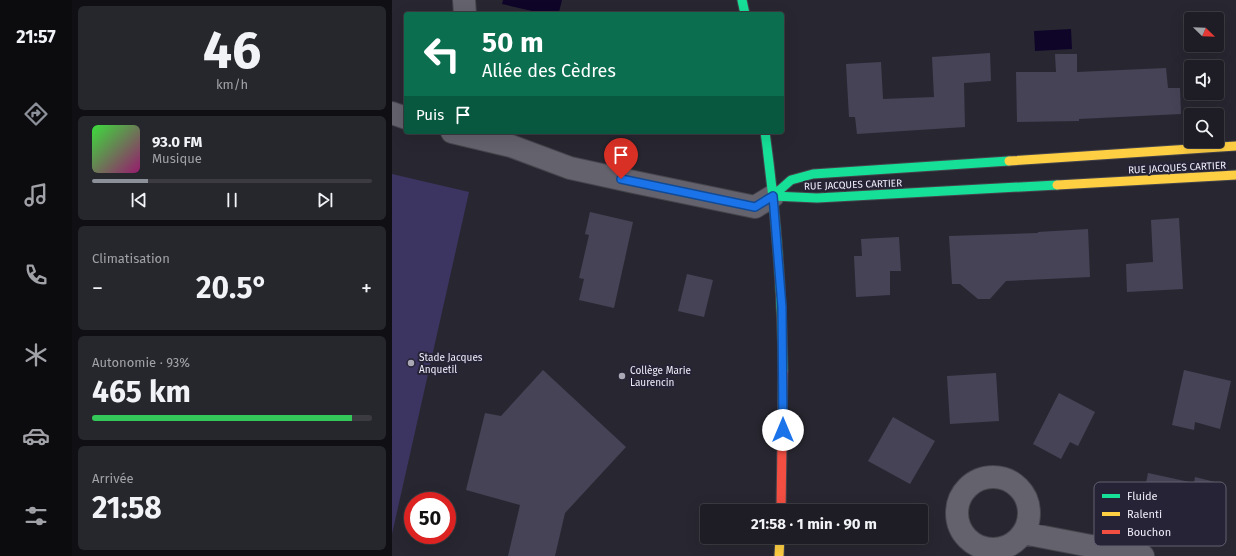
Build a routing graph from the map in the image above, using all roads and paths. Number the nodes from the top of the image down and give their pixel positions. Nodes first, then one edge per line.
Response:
1 (464, 0) edge
2 (742, 0) edge
3 (465, 12) edge
4 (745, 12) edge
5 (392, 113) edge
6 (404, 117) edge
7 (467, 134) edge
8 (765, 134) edge
9 (506, 139) edge
10 (1236, 146) edge
11 (1236, 175) edge
12 (773, 196) junction
13 (781, 504) edge
14 (1023, 533) dead end
15 (779, 544) edge
16 (778, 556) edge
17 (1144, 556) edge

1 - 3 street
2 - 4 street
5 - 6 street
7 - 9 street
8 - 12 street
9 - 12 street
10 - 12 street, RUE JACQUES CARTIER
11 - 12 street, RUE JACQUES CARTIER
12 - 13 street
14 - 17 street
15 - 16 street

